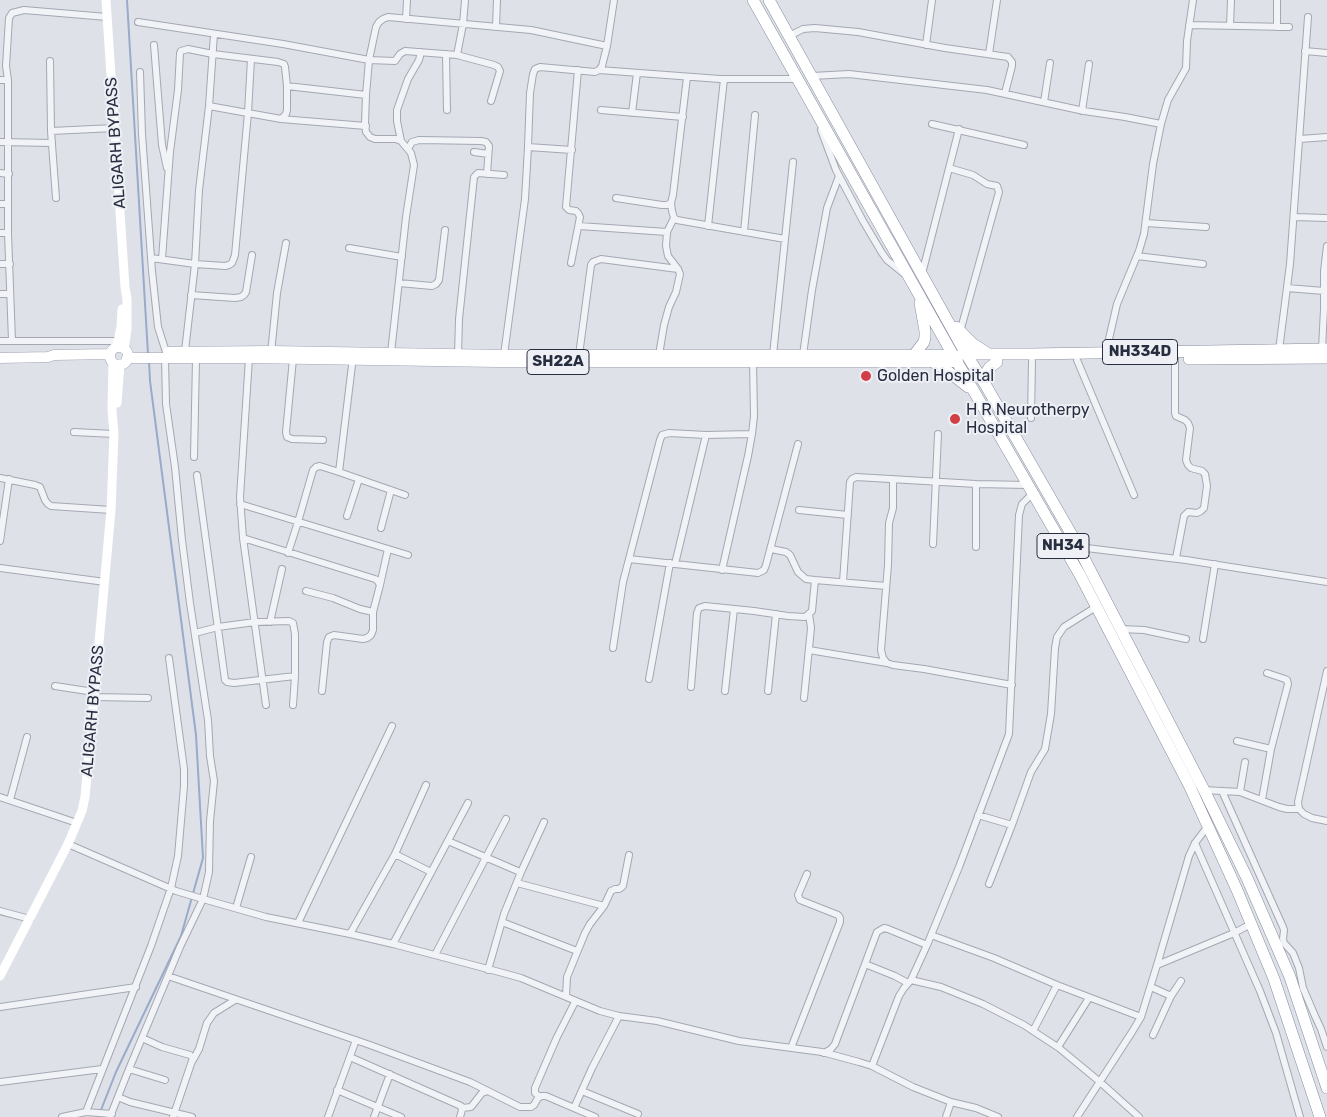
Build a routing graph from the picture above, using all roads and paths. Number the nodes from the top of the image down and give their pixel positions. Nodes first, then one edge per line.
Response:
1 (106, 0) edge
2 (407, 0) edge
3 (465, 0) edge
4 (497, 0) edge
5 (614, 0) edge
6 (753, 0) edge
7 (769, 0) edge
8 (932, 0) edge
9 (997, 0) edge
10 (1193, 0) edge
11 (1231, 0) edge
12 (1277, 0) edge
13 (107, 16) junction
14 (1308, 17) dead end
15 (406, 19) junction
16 (138, 22) dead end
17 (463, 24) junction
18 (1189, 25) junction
19 (1230, 26) junction
20 (496, 27) junction
21 (1277, 27) junction
22 (1289, 27) dead end
23 (214, 34) junction
24 (789, 36) junction
25 (154, 45) dead end
26 (926, 45) junction
27 (606, 46) junction
28 (1305, 51) junction
29 (421, 52) junction
30 (1327, 53) edge
31 (213, 54) junction
32 (446, 54) junction
33 (989, 54) junction
34 (457, 55) junction
35 (250, 58) junction
36 (369, 60) junction
37 (50, 61) dead end
38 (1050, 63) dead end
39 (1089, 64) dead end
40 (578, 70) junction
41 (599, 70) junction
42 (140, 72) dead end
43 (637, 73) junction
44 (812, 76) junction
45 (688, 77) junction
46 (724, 79) junction
47 (0, 80) edge
48 (8, 80) junction
49 (798, 80) junction
50 (287, 86) junction
51 (1005, 93) junction
52 (366, 94) junction
53 (490, 101) dead end
54 (1044, 102) junction
55 (209, 106) junction
56 (814, 108) junction
57 (447, 110) dead end
58 (601, 110) dead end
59 (1082, 111) junction
60 (632, 112) junction
61 (248, 113) junction
62 (755, 115) dead end
63 (683, 117) junction
64 (281, 119) junction
65 (932, 124) dead end
66 (1161, 124) junction
67 (366, 126) junction
68 (115, 128) junction
69 (959, 129) junction
70 (51, 131) junction
71 (1327, 137) edge
72 (1300, 138) junction
73 (401, 141) junction
74 (0, 142) edge
75 (8, 142) junction
76 (52, 143) junction
77 (1024, 145) dead end
78 (528, 147) junction
79 (408, 148) junction
80 (572, 150) junction
81 (474, 152) dead end
82 (488, 154) junction
83 (793, 162) dead end
84 (949, 168) junction
85 (0, 173) edge
86 (9, 174) junction
87 (168, 174) junction
88 (488, 174) junction
89 (504, 175) dead end
90 (839, 176) junction
91 (56, 198) dead end
92 (616, 198) dead end
93 (671, 203) junction
94 (0, 204) edge
95 (8, 204) junction
96 (1294, 217) junction
97 (674, 218) junction
98 (1327, 218) edge
99 (1146, 223) junction
100 (578, 226) junction
101 (708, 226) junction
102 (1206, 227) dead end
103 (444, 230) dead end
104 (667, 232) junction
105 (744, 232) junction
106 (0, 233) edge
107 (8, 233) junction
108 (785, 239) junction
109 (286, 242) dead end
110 (1327, 246) edge
111 (349, 248) dead end
112 (252, 255) dead end
113 (1137, 256) junction
114 (402, 257) junction
115 (151, 258) junction
116 (162, 259) junction
117 (571, 263) dead end
118 (0, 264) edge
119 (10, 264) junction
120 (195, 264) junction
121 (1203, 264) dead end
122 (678, 269) junction
123 (922, 275) junction
124 (910, 279) junction
125 (399, 283) junction
126 (1287, 288) junction
127 (1324, 291) junction
128 (918, 292) junction
129 (0, 294) edge
130 (10, 294) junction
131 (191, 295) junction
132 (944, 315) junction
133 (960, 332) junction
134 (0, 341) edge
135 (12, 341) junction
136 (1278, 350) junction
137 (185, 352) junction
138 (1106, 352) junction
139 (1325, 352) edge
140 (391, 353) junction
141 (121, 354) junction
142 (162, 355) junction
143 (271, 355) junction
144 (458, 355) junction
145 (504, 355) junction
146 (579, 355) junction
147 (659, 355) junction
148 (773, 355) junction
149 (803, 355) junction
150 (914, 355) junction
151 (1257, 355) junction
152 (353, 357) junction
153 (0, 358) edge
154 (249, 358) junction
155 (962, 358) junction
156 (994, 358) junction
157 (196, 359) junction
158 (293, 359) junction
159 (1175, 359) junction
160 (1077, 360) junction
161 (1032, 361) junction
162 (754, 362) junction
163 (933, 362) junction
164 (986, 384) junction
165 (976, 396) junction
166 (1031, 418) dead end
167 (114, 431) junction
168 (74, 432) dead end
169 (752, 434) junction
170 (938, 434) dead end
171 (706, 435) junction
172 (323, 440) dead end
173 (798, 444) dead end
174 (194, 457) dead end
175 (339, 472) junction
176 (197, 475) dead end
177 (0, 478) edge
178 (9, 479) junction
179 (359, 479) junction
180 (893, 479) junction
181 (936, 482) junction
182 (976, 484) junction
183 (1031, 489) junction
184 (391, 490) junction
185 (405, 495) dead end
186 (1134, 495) dead end
187 (240, 504) junction
188 (111, 510) junction
189 (799, 510) dead end
190 (848, 515) junction
191 (347, 516) dead end
192 (298, 522) junction
193 (1, 526) edge
194 (381, 528) dead end
195 (243, 538) junction
196 (0, 542) edge
197 (933, 544) dead end
198 (976, 547) dead end
199 (1078, 547) junction
200 (388, 549) junction
201 (771, 549) junction
202 (288, 553) junction
203 (408, 555) dead end
204 (1176, 558) junction
205 (629, 559) junction
206 (672, 564) junction
207 (1215, 564) junction
208 (0, 568) edge
209 (282, 569) dead end
210 (722, 570) junction
211 (815, 580) junction
212 (105, 582) junction
213 (843, 582) junction
214 (1327, 582) edge
215 (380, 584) junction
216 (886, 586) junction
217 (306, 591) dead end
218 (1096, 607) junction
219 (734, 609) junction
220 (373, 612) junction
221 (776, 614) junction
222 (809, 614) junction
223 (255, 622) junction
224 (270, 622) junction
225 (218, 627) junction
226 (1120, 629) junction
227 (195, 634) junction
228 (1186, 639) dead end
229 (1203, 639) dead end
230 (613, 648) dead end
231 (809, 650) junction
232 (169, 658) dead end
233 (887, 663) junction
234 (1327, 671) edge
235 (1267, 673) dead end
236 (296, 676) junction
237 (262, 679) junction
238 (650, 679) dead end
239 (1012, 685) junction
240 (55, 686) dead end
241 (691, 686) dead end
242 (322, 691) dead end
243 (725, 691) dead end
244 (768, 691) dead end
245 (94, 694) junction
246 (148, 698) dead end
247 (804, 698) dead end
248 (266, 704) dead end
249 (293, 705) dead end
250 (392, 726) dead end
251 (27, 737) dead end
252 (1237, 741) dead end
253 (1271, 749) junction
254 (1245, 762) dead end
255 (426, 785) dead end
256 (1204, 790) junction
257 (1222, 791) junction
258 (1240, 792) junction
259 (0, 797) edge
260 (10, 800) junction
261 (1262, 800) junction
262 (468, 803) dead end
263 (1299, 809) junction
264 (978, 815) junction
265 (506, 819) dead end
266 (1327, 821) edge
267 (544, 822) dead end
268 (77, 823) junction
269 (1012, 825) junction
270 (1208, 826) junction
271 (448, 841) junction
272 (1195, 843) junction
273 (68, 844) junction
274 (395, 854) junction
275 (629, 855) dead end
276 (251, 857) dead end
277 (486, 858) junction
278 (431, 872) junction
279 (520, 872) junction
280 (807, 874) dead end
281 (517, 883) junction
282 (989, 884) dead end
283 (173, 890) junction
284 (201, 898) junction
285 (604, 906) junction
286 (236, 908) junction
287 (0, 911) edge
288 (30, 919) junction
289 (502, 922) junction
290 (298, 923) junction
291 (1251, 924) junction
292 (1234, 932) junction
293 (350, 934) junction
294 (931, 935) junction
295 (393, 944) junction
296 (927, 945) junction
297 (578, 951) junction
298 (435, 956) junction
299 (866, 964) junction
300 (1157, 965) junction
301 (488, 970) junction
302 (0, 976) edge
303 (168, 976) junction
304 (1181, 981) dead end
305 (910, 982) junction
306 (1057, 985) junction
307 (136, 987) junction
308 (1151, 987) junction
309 (566, 996) junction
310 (1171, 996) junction
311 (1089, 998) junction
312 (235, 1000) junction
313 (575, 1002) junction
314 (0, 1007) edge
315 (619, 1016) junction
316 (1141, 1017) junction
317 (1324, 1030) edge
318 (1033, 1031) junction
319 (1153, 1035) dead end
320 (142, 1038) junction
321 (356, 1040) junction
322 (1058, 1047) junction
323 (1327, 1047) edge
324 (791, 1048) junction
325 (824, 1053) junction
326 (350, 1057) junction
327 (193, 1060) junction
328 (872, 1066) junction
329 (129, 1069) junction
330 (102, 1070) junction
331 (390, 1074) junction
332 (165, 1080) dead end
333 (0, 1082) edge
334 (1100, 1082) junction
335 (1327, 1088) edge
336 (337, 1090) junction
337 (488, 1091) junction
338 (582, 1091) junction
339 (118, 1097) junction
340 (540, 1097) junction
341 (951, 1102) junction
342 (378, 1107) junction
343 (462, 1108) junction
344 (574, 1108) junction
345 (89, 1112) junction
346 (638, 1114) dead end
347 (109, 1115) edge
348 (174, 1115) edge
349 (62, 1117) edge
350 (189, 1117) edge
351 (328, 1117) edge
352 (374, 1117) edge
353 (401, 1117) edge
354 (460, 1117) edge
355 (595, 1117) edge
356 (946, 1117) edge
357 (998, 1117) edge
358 (1077, 1117) edge
359 (1139, 1117) edge
360 (1300, 1117) edge
361 (1320, 1117) edge

1 - 13 main road, ALIGARH BYPASS
2 - 15 street
3 - 17 street
4 - 20 street
5 - 27 street
6 - 49 highway, NH34
7 - 24 highway, NH34
8 - 26 street
9 - 33 street
10 - 18 street
11 - 19 street
12 - 21 street
13 - 48 street
13 - 68 main road, ALIGARH BYPASS
14 - 28 street
15 - 17 street
15 - 36 street
16 - 23 street
17 - 20 street
17 - 34 street
18 - 19 street
18 - 66 street
19 - 21 street
20 - 27 street
21 - 22 street
23 - 31 street
23 - 36 street
24 - 26 street
24 - 44 highway, NH34
25 - 87 street
26 - 33 street
27 - 41 street
28 - 30 street
28 - 72 street
29 - 32 street
29 - 36 street
29 - 73 street
31 - 35 street
31 - 55 street
31 - 87 street
32 - 34 street
32 - 57 street
33 - 51 street
34 - 53 street
35 - 50 street
35 - 61 street
36 - 52 street
37 - 70 street
38 - 54 street
39 - 59 street
40 - 41 street
40 - 78 street
40 - 80 street
41 - 43 street
42 - 115 street
43 - 45 street
43 - 60 street
44 - 51 street
44 - 123 highway, NH34
45 - 46 street
45 - 63 street
46 - 49 street
46 - 101 street
47 - 48 street
48 - 75 street
49 - 56 highway, NH34
50 - 52 street
50 - 64 street
51 - 54 street
52 - 67 street
54 - 59 street
55 - 61 street
55 - 120 street
56 - 90 street
56 - 124 highway, NH34
58 - 60 street
59 - 66 street
60 - 63 street
61 - 64 street
61 - 120 street
62 - 105 street
63 - 93 street
64 - 67 street
65 - 69 street
66 - 99 street
67 - 73 street
68 - 70 street
68 - 141 main road, ALIGARH BYPASS
69 - 77 street
69 - 84 street
70 - 76 street
71 - 72 street
72 - 96 street
73 - 79 street
74 - 75 street
75 - 76 street
75 - 86 street
76 - 91 street
78 - 80 street
78 - 145 street
79 - 82 street
79 - 114 street
80 - 100 street
81 - 82 street
82 - 88 street
83 - 108 street
84 - 123 street
84 - 133 street
85 - 86 street
86 - 95 street
87 - 116 street
88 - 89 street
88 - 144 street
90 - 124 street
90 - 149 street
92 - 93 street
93 - 97 street
94 - 95 street
95 - 107 street
96 - 98 street
96 - 126 street
97 - 101 street
97 - 104 street
99 - 102 street
99 - 113 street
100 - 104 street
100 - 117 street
101 - 105 street
103 - 125 street
104 - 122 street
105 - 108 street
106 - 107 street
107 - 119 street
108 - 148 street
109 - 143 street
110 - 127 street
111 - 114 street
112 - 131 street
113 - 121 street
113 - 138 street
114 - 125 street
115 - 116 street
115 - 142 street
116 - 120 street
118 - 119 street
119 - 130 street
120 - 131 street
122 - 146 street
122 - 147 street
123 - 132 highway, NH34
124 - 128 highway, NH34
125 - 140 street
126 - 127 street
126 - 136 street
127 - 139 street
128 - 150 highway
128 - 155 highway, NH34
129 - 130 street
130 - 135 street
131 - 137 street
132 - 133 highway
132 - 155 highway, NH34
133 - 156 highway
134 - 135 street
135 - 141 street
136 - 139 highway, NH334D
136 - 151 highway, NH334D
137 - 142 main road, SH22A
137 - 143 main road, SH22A
138 - 151 highway, NH334D
138 - 156 highway, NH334D
139 - 151 highway, NH334D
140 - 144 main road, SH22A
140 - 152 main road, SH22A
141 - 142 main road, SH22A
141 - 153 main road, SH22A
141 - 167 main road, ALIGARH BYPASS
142 - 157 main road, SH22A
142 - 227 street
143 - 152 main road, SH22A
143 - 154 main road, SH22A
143 - 158 main road, SH22A
144 - 145 main road, SH22A
145 - 146 main road, SH22A
146 - 147 main road, SH22A
147 - 148 main road, SH22A
148 - 149 main road, SH22A
149 - 150 main road, SH22A
150 - 155 main road, SH22A
151 - 159 highway, NH334D
152 - 158 main road, SH22A
152 - 162 main road, SH22A
152 - 175 street
154 - 157 main road, SH22A
154 - 187 street
155 - 156 highway, NH334D
155 - 163 main road, SH22A
155 - 164 highway, NH34
155 - 165 highway, NH34
156 - 161 highway, NH334D
156 - 164 highway
157 - 174 street
158 - 172 street
159 - 160 highway, NH334D
159 - 204 street
160 - 161 highway, NH334D
160 - 186 street
161 - 166 street
162 - 163 main road, SH22A
162 - 169 street
163 - 165 highway
164 - 199 highway, NH34
165 - 183 highway, NH34
167 - 168 street
167 - 188 main road, ALIGARH BYPASS
169 - 171 street
169 - 210 street
170 - 181 street
171 - 205 street
171 - 206 street
173 - 201 street
175 - 179 street
175 - 192 street
176 - 225 street
177 - 178 street
178 - 188 street
178 - 193 street
179 - 184 street
179 - 191 street
180 - 181 street
180 - 190 street
180 - 216 street
181 - 182 street
181 - 197 street
182 - 183 street
182 - 198 street
183 - 218 highway, NH34
183 - 239 street
184 - 185 street
184 - 194 street
187 - 192 street
187 - 195 street
188 - 212 main road, ALIGARH BYPASS
189 - 190 street
190 - 213 street
192 - 200 street
192 - 202 street
193 - 196 street
195 - 202 street
195 - 223 street
199 - 204 street
199 - 226 highway, NH34
200 - 203 street
200 - 215 street
201 - 210 street
201 - 211 street
202 - 215 street
204 - 207 street
205 - 206 street
205 - 230 street
206 - 210 street
206 - 238 street
207 - 214 street
207 - 229 street
208 - 212 street
209 - 224 street
211 - 213 street
211 - 222 street
212 - 245 main road, ALIGARH BYPASS
213 - 216 street
215 - 220 street
216 - 233 street
217 - 220 street
218 - 269 street
218 - 270 highway, NH34
219 - 221 street
219 - 241 street
219 - 243 street
220 - 242 street
221 - 222 street
221 - 244 street
222 - 231 street
223 - 224 street
223 - 225 street
223 - 237 street
224 - 236 street
225 - 227 street
225 - 237 street
226 - 228 street
226 - 256 highway, NH34
227 - 284 street
231 - 233 street
231 - 247 street
232 - 283 street
233 - 239 street
234 - 263 street
235 - 253 street
236 - 237 street
236 - 249 street
237 - 248 street
239 - 264 street
240 - 245 street
245 - 246 street
245 - 268 main road, ALIGARH BYPASS
250 - 290 street
251 - 260 street
252 - 253 street
253 - 261 street
254 - 258 street
255 - 274 street
256 - 257 street
256 - 335 highway, NH34
257 - 258 street
257 - 317 street
258 - 261 street
259 - 260 street
260 - 268 street
261 - 263 street
262 - 271 street
263 - 266 street
264 - 269 street
264 - 294 street
265 - 277 street
267 - 279 street
268 - 273 main road, ALIGARH BYPASS
269 - 282 street
270 - 272 street
270 - 291 highway, NH34
271 - 277 street
271 - 278 street
272 - 292 street
272 - 300 street
273 - 283 street
273 - 288 main road, ALIGARH BYPASS
274 - 278 street
274 - 293 street
275 - 285 street
276 - 286 street
277 - 279 street
277 - 298 street
278 - 295 street
279 - 281 street
280 - 324 street
281 - 285 street
281 - 289 street
283 - 284 street
283 - 307 street
284 - 286 street
284 - 303 street
285 - 297 street
286 - 290 street
287 - 288 street
288 - 302 main road, ALIGARH BYPASS
289 - 297 street
289 - 301 street
290 - 293 street
291 - 292 street
291 - 361 highway, NH34
292 - 300 street
292 - 360 street
293 - 295 street
294 - 296 street
294 - 306 street
295 - 298 street
296 - 299 street
296 - 305 street
297 - 309 street
298 - 301 street
299 - 305 street
299 - 325 street
300 - 308 street
301 - 309 street
303 - 312 street
303 - 320 street
304 - 310 street
305 - 318 street
305 - 328 street
306 - 311 street
306 - 318 street
307 - 314 street
307 - 330 street
308 - 310 street
308 - 316 street
309 - 313 street
310 - 319 street
311 - 316 street
311 - 322 street
312 - 321 street
312 - 327 street
313 - 315 street
313 - 340 street
315 - 324 street
315 - 338 street
316 - 334 street
317 - 323 street
318 - 322 street
320 - 327 street
320 - 329 street
321 - 326 street
321 - 337 street
322 - 334 street
324 - 325 street
325 - 328 street
326 - 331 street
326 - 336 street
327 - 348 street
328 - 341 street
329 - 332 street
329 - 339 street
330 - 333 street
330 - 345 street
331 - 342 street
331 - 343 street
334 - 358 street
334 - 359 street
336 - 342 street
336 - 351 street
337 - 340 street
337 - 343 street
338 - 344 street
338 - 346 street
339 - 347 street
339 - 348 street
340 - 344 street
341 - 356 street
341 - 357 street
342 - 352 street
342 - 353 street
343 - 354 street
344 - 355 street
345 - 347 street
345 - 349 street
348 - 350 street

